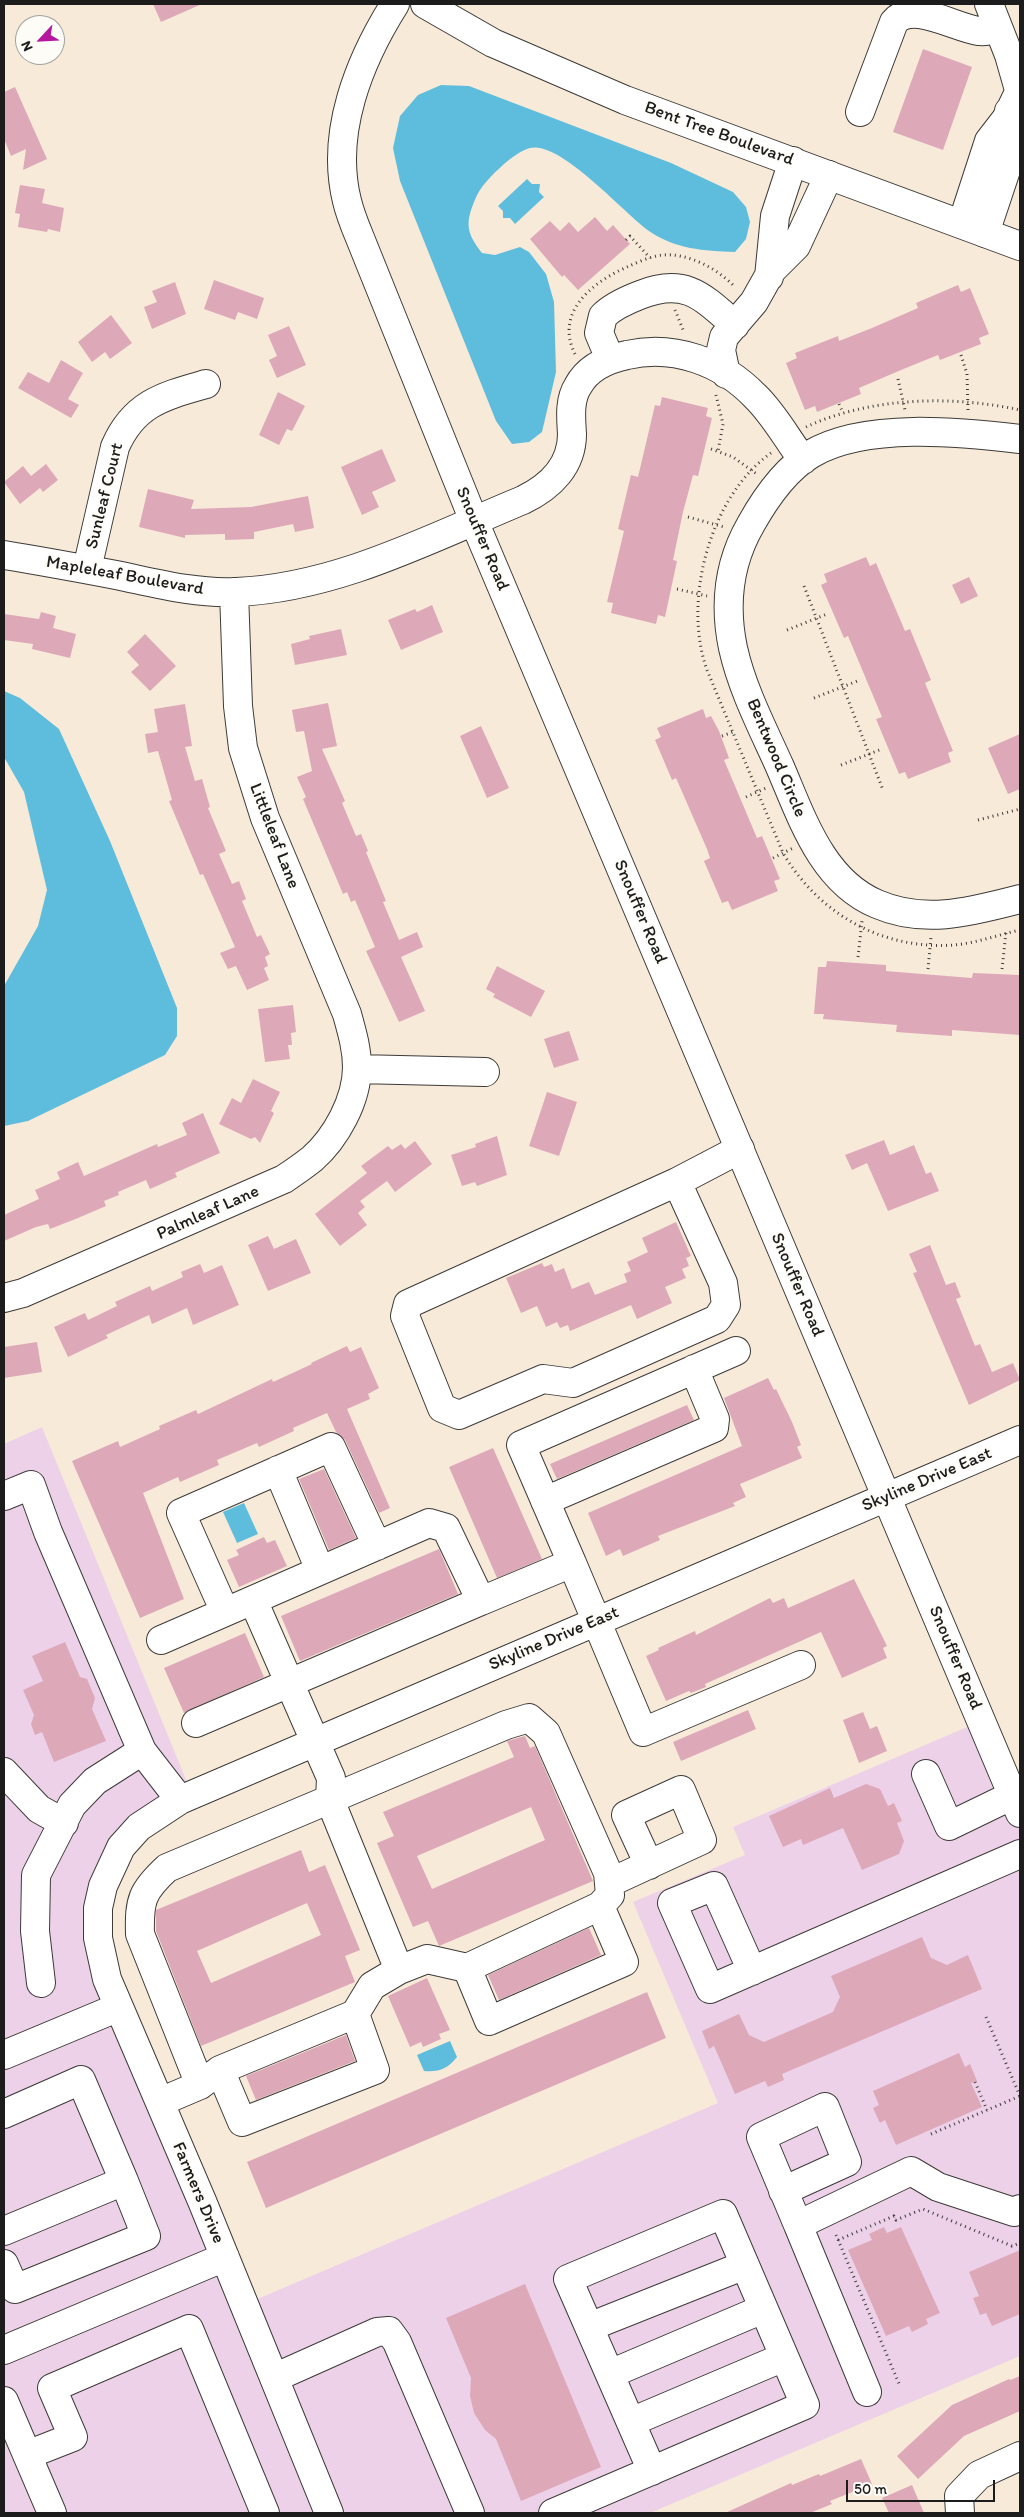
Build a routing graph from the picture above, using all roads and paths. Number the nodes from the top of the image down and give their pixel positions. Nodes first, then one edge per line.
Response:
1 (395, 4) edge
2 (425, 4) edge
3 (993, 16) edge
4 (1016, 97) edge
5 (860, 112) dead end
6 (792, 161) junction
7 (829, 175) junction
8 (974, 228) junction
9 (626, 240) dead end
10 (1020, 246) edge
11 (650, 258) dead end
12 (599, 276) dead end
13 (768, 277) junction
14 (602, 279) dead end
15 (735, 325) junction
16 (961, 355) dead end
17 (610, 359) junction
18 (898, 379) dead end
19 (720, 382) junction
20 (206, 384) dead end
21 (904, 402) junction
22 (968, 403) junction
23 (1020, 410) edge
24 (906, 433) junction
25 (967, 434) junction
26 (1020, 439) edge
27 (711, 449) dead end
28 (718, 450) junction
29 (796, 450) junction
30 (752, 470) junction
31 (774, 490) junction
32 (688, 517) dead end
33 (474, 521) junction
34 (716, 525) junction
35 (744, 535) junction
36 (4, 555) edge
37 (87, 569) junction
38 (804, 586) dead end
39 (677, 590) dead end
40 (234, 592) junction
41 (700, 596) junction
42 (729, 597) junction
43 (827, 614) dead end
44 (816, 619) junction
45 (787, 630) dead end
46 (860, 680) dead end
47 (842, 687) junction
48 (814, 698) dead end
49 (882, 749) dead end
50 (869, 754) junction
51 (841, 765) dead end
52 (883, 790) dead end
53 (1020, 809) edge
54 (978, 820) dead end
55 (871, 901) junction
56 (1011, 902) edge
57 (933, 915) junction
58 (860, 928) junction
59 (1020, 930) edge
60 (1005, 934) junction
61 (930, 945) junction
62 (858, 957) dead end
63 (928, 969) dead end
64 (1002, 969) dead end
65 (357, 1069) junction
66 (485, 1072) dead end
67 (740, 1149) junction
68 (678, 1182) junction
69 (4, 1298) edge
70 (736, 1351) dead end
71 (694, 1369) junction
72 (1020, 1440) edge
73 (278, 1470) junction
74 (4, 1496) edge
75 (887, 1496) junction
76 (546, 1501) junction
77 (377, 1546) junction
78 (572, 1563) junction
79 (320, 1570) junction
80 (254, 1600) junction
81 (480, 1602) junction
82 (225, 1612) junction
83 (597, 1621) junction
84 (161, 1640) dead end
85 (801, 1665) dead end
86 (290, 1684) junction
87 (196, 1723) dead end
88 (316, 1741) junction
89 (142, 1751) junction
90 (4, 1772) edge
91 (926, 1774) dead end
92 (180, 1800) junction
93 (330, 1800) junction
94 (1016, 1804) edge
95 (64, 1823) junction
96 (1020, 1854) edge
97 (649, 1865) dead end
98 (111, 1868) joint
99 (604, 1895) junction
100 (467, 1968) junction
101 (399, 1970) junction
102 (752, 1971) dead end
103 (40, 1983) dead end
104 (118, 2006) junction
105 (355, 2014) junction
106 (986, 2017) dead end
107 (4, 2054) edge
108 (210, 2078) junction
109 (975, 2082) dead end
110 (1020, 2096) edge
111 (160, 2102) junction
112 (987, 2110) junction
113 (4, 2114) edge
114 (931, 2134) dead end
115 (124, 2181) junction
116 (783, 2191) dead end
117 (1020, 2209) edge
118 (798, 2225) junction
119 (4, 2232) edge
120 (836, 2235) dead end
121 (838, 2240) junction
122 (1020, 2243) edge
123 (225, 2257) junction
124 (4, 2264) edge
125 (745, 2265) junction
126 (764, 2309) junction
127 (590, 2327) junction
128 (4, 2350) edge
129 (784, 2357) junction
130 (610, 2374) junction
131 (274, 2378) junction
132 (900, 2386) dead end
133 (867, 2392) dead end
134 (4, 2400) edge
135 (630, 2422) junction
136 (27, 2455) junction
137 (1020, 2456) edge
138 (652, 2471) junction
139 (52, 2513) edge
140 (265, 2513) edge
141 (330, 2513) edge
142 (470, 2513) edge
143 (553, 2513) edge
144 (960, 2513) edge

1 - 33 street, Snouffer Road
2 - 6 street, Bent Tree Boulevard
3 - 4 street
3 - 5 street
4 - 8 street
6 - 7 street, Bent Tree Boulevard
6 - 13 street
7 - 8 street, Bent Tree Boulevard
7 - 13 street
8 - 10 street, Bent Tree Boulevard
9 - 11 path
12 - 14 path
13 - 15 street
15 - 17 street
15 - 19 street
16 - 22 path
17 - 19 street, Mapleleaf Boulevard
17 - 33 street, Mapleleaf Boulevard
18 - 21 path
19 - 28 path
19 - 29 street, Mapleleaf Boulevard
20 - 37 street, Sunleaf Court
21 - 22 path
21 - 24 path
21 - 29 path
22 - 23 path
22 - 25 path
24 - 25 street, Bentwood Circle
24 - 29 street, Bentwood Circle
25 - 26 street, Bentwood Circle
27 - 28 path
28 - 30 path
29 - 30 path
29 - 31 street, Bentwood Circle
30 - 31 path
30 - 34 path
31 - 35 street, Bentwood Circle
32 - 34 path
33 - 40 street, Mapleleaf Boulevard
33 - 67 street, Snouffer Road
34 - 35 path
34 - 41 path
35 - 42 street, Bentwood Circle
36 - 37 street, Mapleleaf Boulevard
37 - 40 street, Mapleleaf Boulevard
38 - 44 path
39 - 41 path
40 - 65 street, Littleleaf Lane
41 - 42 path
41 - 58 path
42 - 55 street, Bentwood Circle
43 - 44 path
44 - 45 path
44 - 47 path
46 - 47 path
47 - 48 path
47 - 50 path
49 - 50 path
50 - 51 path
50 - 52 path
53 - 54 path
55 - 57 street, Bentwood Circle
55 - 58 path
56 - 57 street, Bentwood Circle
56 - 60 path
57 - 61 path
58 - 61 path
58 - 62 path
59 - 60 path
60 - 61 path
60 - 64 path
61 - 63 path
65 - 66 street
65 - 69 street, Palmleaf Lane
67 - 68 street
67 - 75 street, Snouffer Road
68 - 68 street
70 - 71 street
71 - 76 street
71 - 76 street
72 - 75 street, Skyline Drive East
73 - 77 street
73 - 79 street
73 - 82 street
74 - 89 street
75 - 83 street, Skyline Drive East
75 - 94 street, Snouffer Road
76 - 78 street
77 - 79 street
77 - 81 street
78 - 81 street
78 - 83 street
79 - 80 street
80 - 82 street
80 - 86 street
81 - 86 street
82 - 84 street
83 - 85 street
83 - 88 street, Skyline Drive East
86 - 87 street
86 - 88 street
88 - 92 street, Skyline Drive East
88 - 93 street
89 - 92 street
89 - 95 street
90 - 95 street
91 - 94 street
92 - 98 street, Skyline Drive East
93 - 99 street
93 - 101 street
93 - 108 street
95 - 103 street
96 - 102 street
97 - 99 street
98 - 104 street, Farmers Drive
99 - 100 street
99 - 100 street
100 - 101 street
101 - 105 street
104 - 107 street
104 - 111 street, Farmers Drive
105 - 108 street
105 - 108 street
106 - 110 path
108 - 111 street
109 - 112 path
110 - 112 path
111 - 123 street, Farmers Drive
112 - 114 path
113 - 115 street
115 - 119 street
115 - 124 street
116 - 118 street
117 - 118 street
118 - 133 street
120 - 121 path
121 - 122 path
121 - 132 path
123 - 128 street
123 - 131 street, Farmers Drive
125 - 126 street
125 - 127 street
125 - 127 street
126 - 129 street
126 - 130 street
127 - 130 street
129 - 135 street
129 - 138 street
130 - 135 street
131 - 141 street, Farmers Drive
131 - 142 street
134 - 136 street
135 - 138 street
136 - 139 street
136 - 140 street
137 - 144 street
138 - 143 street

